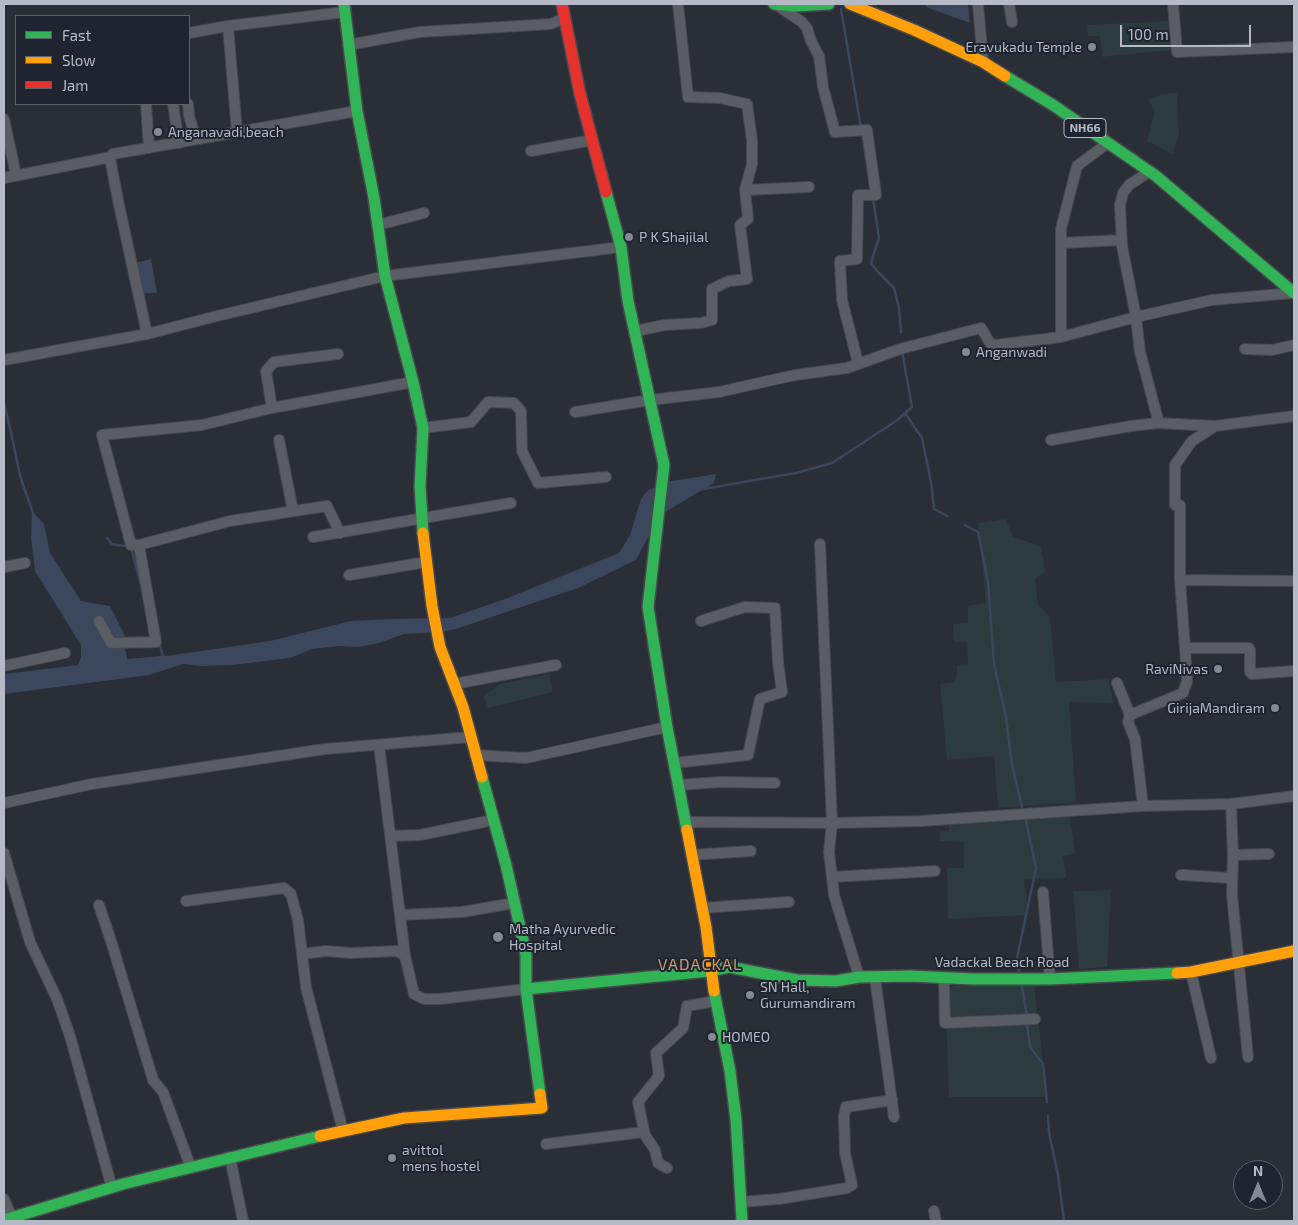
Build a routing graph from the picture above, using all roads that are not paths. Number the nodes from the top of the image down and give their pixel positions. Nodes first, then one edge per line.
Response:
1 (562, 4) edge
2 (678, 4) edge
3 (775, 4) edge
4 (829, 4) edge
5 (850, 4) edge
6 (978, 4) edge
7 (1009, 4) edge
8 (1173, 4) edge
9 (344, 8) edge
10 (565, 18) junction
11 (1012, 22) dead end
12 (228, 26) junction
13 (190, 33) edge
14 (348, 45) junction
15 (1294, 47) edge
16 (983, 62) junction
17 (146, 105) edge
18 (173, 105) edge
19 (188, 105) edge
20 (357, 111) junction
21 (4, 120) edge
22 (237, 132) junction
23 (196, 140) junction
24 (593, 140) junction
25 (179, 143) junction
26 (1108, 143) junction
27 (149, 148) junction
28 (532, 152) dead end
29 (111, 156) junction
30 (1150, 171) junction
31 (16, 175) junction
32 (4, 178) edge
33 (809, 187) dead end
34 (745, 190) junction
35 (424, 213) dead end
36 (378, 224) junction
37 (1122, 240) junction
38 (1061, 243) junction
39 (621, 247) junction
40 (385, 276) junction
41 (1294, 293) edge
42 (1136, 317) junction
43 (635, 331) junction
44 (147, 334) junction
45 (1061, 337) junction
46 (1294, 345) edge
47 (1245, 350) dead end
48 (338, 354) dead end
49 (5, 360) edge
50 (858, 363) junction
51 (413, 382) junction
52 (650, 400) junction
53 (272, 408) junction
54 (575, 412) dead end
55 (1294, 416) edge
56 (1158, 423) junction
57 (1214, 426) junction
58 (423, 428) junction
59 (279, 440) dead end
60 (1051, 440) dead end
61 (606, 477) dead end
62 (511, 503) dead end
63 (293, 511) junction
64 (421, 520) junction
65 (340, 533) junction
66 (312, 537) dead end
67 (820, 544) dead end
68 (139, 545) junction
69 (426, 562) junction
70 (26, 564) dead end
71 (4, 566) edge
72 (349, 575) dead end
73 (1180, 580) junction
74 (1294, 581) edge
75 (99, 621) dead end
76 (701, 621) dead end
77 (1185, 648) junction
78 (65, 652) dead end
79 (556, 665) dead end
80 (4, 666) edge
81 (1294, 671) edge
82 (1117, 683) dead end
83 (454, 684) junction
84 (1130, 715) junction
85 (667, 727) junction
86 (471, 737) junction
87 (380, 745) junction
88 (475, 754) junction
89 (674, 763) junction
90 (775, 783) dead end
91 (678, 785) junction
92 (1294, 796) edge
93 (4, 804) edge
94 (1232, 804) junction
95 (1143, 806) junction
96 (493, 820) junction
97 (684, 822) junction
98 (832, 823) junction
99 (391, 836) junction
100 (751, 851) dead end
101 (4, 853) edge
102 (1268, 854) dead end
103 (691, 855) junction
104 (1233, 855) junction
105 (935, 871) dead end
106 (1181, 876) dead end
107 (832, 877) junction
108 (1232, 878) junction
109 (1043, 892) dead end
110 (186, 901) dead end
111 (789, 902) dead end
112 (514, 903) junction
113 (99, 905) dead end
114 (702, 908) junction
115 (400, 915) junction
116 (1294, 951) edge
117 (302, 954) junction
118 (406, 956) junction
119 (1238, 962) junction
120 (710, 971) junction
121 (1191, 972) junction
122 (859, 977) junction
123 (874, 978) junction
124 (944, 978) junction
125 (1050, 979) junction
126 (526, 990) junction
127 (716, 1002) junction
128 (1030, 1019) dead end
129 (1211, 1058) dead end
130 (1248, 1058) dead end
131 (892, 1100) junction
132 (894, 1117) dead end
133 (343, 1131) junction
134 (644, 1132) junction
135 (546, 1144) dead end
136 (230, 1157) junction
137 (191, 1168) junction
138 (667, 1168) dead end
139 (112, 1188) junction
140 (4, 1199) edge
141 (740, 1202) junction
142 (8, 1219) edge
143 (243, 1221) edge
144 (742, 1221) edge

1 - 10 main road
2 - 34 street
3 - 4 main road
3 - 50 street
5 - 16 main road, NH66
6 - 16 street
7 - 11 street
8 - 15 street
9 - 12 street
9 - 14 main road
10 - 14 street
10 - 24 main road
12 - 13 street
12 - 22 street
14 - 20 main road
16 - 26 main road, NH66
17 - 27 street
18 - 25 street
19 - 23 street
20 - 22 street
20 - 36 main road
21 - 31 street
22 - 23 street
23 - 25 street
24 - 28 street
24 - 39 main road
25 - 27 street
26 - 30 main road, NH66
26 - 38 street
27 - 29 street
29 - 31 street
29 - 44 street
30 - 37 street
30 - 41 main road, NH66
31 - 32 street
33 - 34 street
34 - 43 street
35 - 36 street
36 - 40 main road
37 - 38 street
37 - 42 street
38 - 45 street
39 - 40 street
39 - 43 main road
40 - 44 street
40 - 51 main road
41 - 42 street
42 - 45 street
42 - 56 street
43 - 52 main road
44 - 49 street
45 - 50 street
46 - 47 street
48 - 53 street
50 - 52 street
51 - 53 street
51 - 58 main road
52 - 54 street
52 - 85 main road
53 - 68 street
55 - 57 street
56 - 57 street
56 - 60 street
57 - 73 street
58 - 61 street
58 - 64 main road
59 - 63 street
62 - 64 street
63 - 65 street
63 - 68 street
64 - 65 street
64 - 69 main road
65 - 66 street
67 - 98 street
68 - 75 street
69 - 72 street
69 - 83 main road
70 - 71 street
73 - 74 street
73 - 77 street
76 - 89 street
77 - 81 street
77 - 84 street
78 - 80 street
79 - 83 street
82 - 84 street
83 - 86 main road
84 - 95 street
85 - 88 street
85 - 89 main road
86 - 87 street
86 - 88 main road
87 - 93 street
87 - 99 street
88 - 96 main road
89 - 91 main road
90 - 91 street
91 - 97 main road
92 - 94 street
94 - 95 street
94 - 104 street
95 - 98 street
96 - 99 street
96 - 112 main road
97 - 98 street
97 - 103 main road
98 - 107 street
99 - 115 street
100 - 103 street
101 - 139 street
102 - 104 street
103 - 114 main road
104 - 108 street
105 - 107 street
106 - 108 street
107 - 122 street
108 - 119 street
109 - 125 street
110 - 117 street
111 - 114 street
112 - 115 street
112 - 126 main road
113 - 137 street
114 - 120 main road
115 - 118 street
116 - 119 main road, Vadackal Beach Road
117 - 118 street
117 - 133 street
118 - 126 street
119 - 121 main road, Vadackal Beach Road
119 - 130 street
120 - 122 main road, Vadackal Beach Road
120 - 126 main road, Vadackal Beach Road
120 - 127 main road
121 - 125 main road, Vadackal Beach Road
121 - 129 street
122 - 123 main road, Vadackal Beach Road
123 - 124 main road, Vadackal Beach Road
123 - 131 street
124 - 125 main road, Vadackal Beach Road
124 - 128 street
126 - 133 main road
127 - 134 street
127 - 141 main road
131 - 132 street
131 - 141 street
133 - 136 main road
134 - 135 street
134 - 138 street
136 - 137 main road
136 - 143 street
137 - 139 main road
139 - 142 main road
140 - 142 street
141 - 144 main road

